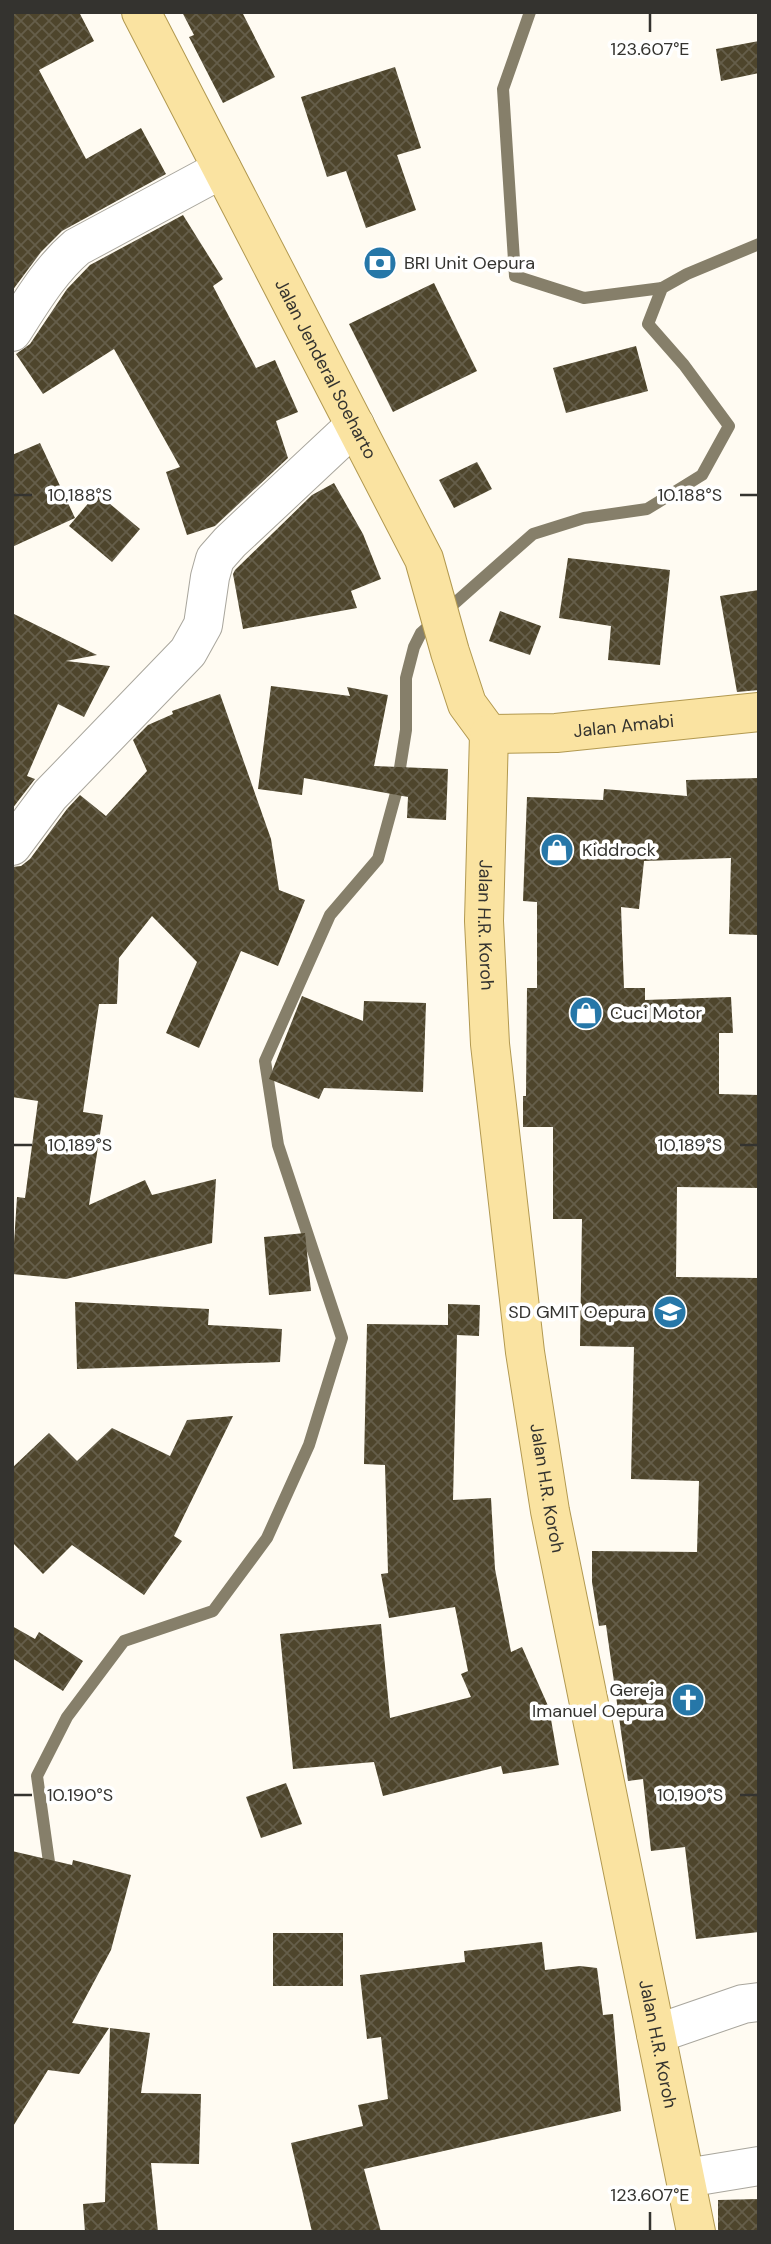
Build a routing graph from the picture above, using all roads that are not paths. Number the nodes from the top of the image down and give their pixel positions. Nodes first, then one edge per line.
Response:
1 (141, 12) edge
2 (222, 169) junction
3 (12, 332) edge
4 (355, 425) junction
5 (759, 712) edge
6 (489, 734) junction
7 (12, 846) edge
8 (759, 2002) edge
9 (656, 2034) junction
10 (759, 2166) edge
11 (685, 2178) junction
12 (696, 2232) edge

1 - 2 main road, Jalan Jenderal Soeharto
2 - 3 street
2 - 4 main road, Jalan Jenderal Soeharto
4 - 6 main road, Jalan Jenderal Soeharto
4 - 7 street
5 - 6 main road, Jalan Amabi
6 - 9 main road, Jalan H.R. Koroh
8 - 9 street
9 - 11 main road, Jalan H.R. Koroh
10 - 11 street
11 - 12 main road, Jalan H.R. Koroh

